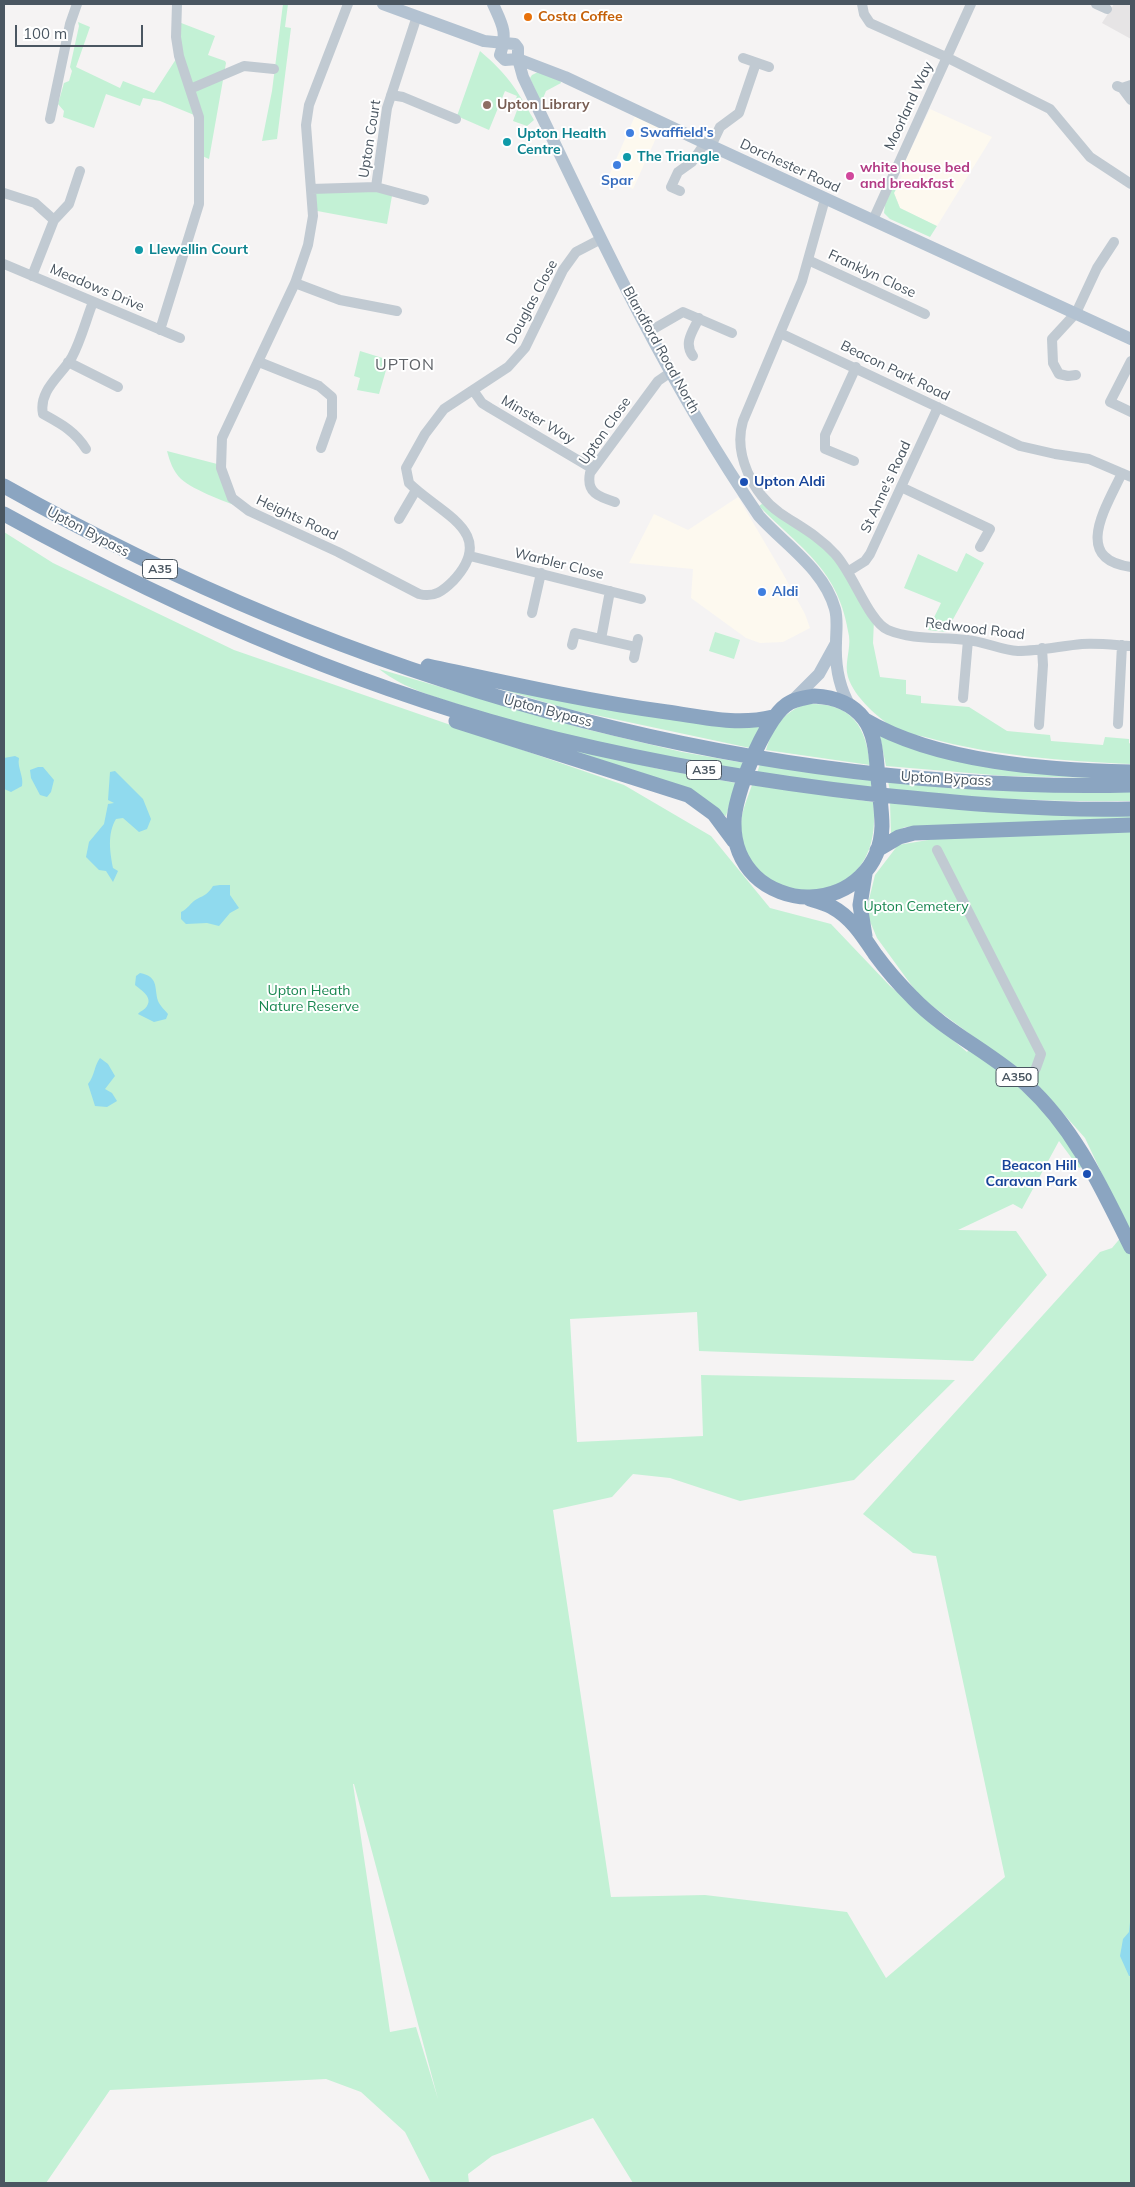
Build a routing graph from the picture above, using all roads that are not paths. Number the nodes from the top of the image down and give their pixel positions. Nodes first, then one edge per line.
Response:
1 (77, 4) edge
2 (177, 4) edge
3 (348, 4) edge
4 (383, 4) edge
5 (493, 4) edge
6 (862, 4) edge
7 (971, 4) edge
8 (1096, 4) edge
9 (1107, 9) dead end
10 (417, 16) junction
11 (504, 43) junction
12 (946, 57) junction
13 (742, 58) dead end
14 (518, 59) junction
15 (756, 63) junction
16 (769, 66) dead end
17 (274, 70) dead end
18 (1123, 86) edge
19 (190, 89) junction
20 (391, 95) junction
21 (1131, 100) edge
22 (50, 119) dead end
23 (456, 119) dead end
24 (708, 145) junction
25 (80, 170) dead end
26 (1131, 171) edge
27 (1128, 182) edge
28 (376, 187) junction
29 (311, 189) junction
30 (680, 191) dead end
31 (4, 193) edge
32 (825, 199) junction
33 (424, 200) dead end
34 (54, 220) junction
35 (873, 220) junction
36 (601, 239) junction
37 (1114, 242) dead end
38 (808, 260) junction
39 (4, 264) edge
40 (32, 276) junction
41 (295, 282) junction
42 (93, 302) junction
43 (396, 311) dead end
44 (1076, 313) junction
45 (925, 314) dead end
46 (699, 318) junction
47 (160, 330) junction
48 (650, 331) junction
49 (780, 332) junction
50 (732, 333) dead end
51 (180, 338) dead end
52 (1131, 339) edge
53 (693, 356) dead end
54 (70, 359) junction
55 (1131, 361) edge
56 (259, 362) junction
57 (856, 367) junction
58 (671, 372) junction
59 (1076, 375) dead end
60 (118, 387) dead end
61 (473, 390) junction
62 (938, 407) junction
63 (1131, 412) edge
64 (321, 448) dead end
65 (86, 449) dead end
66 (854, 461) dead end
67 (593, 469) junction
68 (1127, 475) edge
69 (4, 486) edge
70 (901, 487) junction
71 (416, 490) junction
72 (615, 502) dead end
73 (4, 514) edge
74 (399, 519) dead end
75 (980, 547) dead end
76 (470, 556) junction
77 (1131, 566) edge
78 (849, 571) junction
79 (541, 573) junction
80 (610, 591) junction
81 (641, 598) dead end
82 (532, 613) dead end
83 (322, 639) junction
84 (600, 639) junction
85 (968, 640) junction
86 (572, 645) dead end
87 (835, 645) junction
88 (1126, 646) edge
89 (1042, 648) junction
90 (291, 652) junction
91 (634, 658) dead end
92 (963, 698) dead end
93 (790, 703) junction
94 (850, 706) junction
95 (773, 717) junction
96 (865, 720) junction
97 (1118, 724) dead end
98 (1039, 725) dead end
99 (1131, 772) edge
100 (1131, 785) edge
101 (1131, 809) edge
102 (1131, 825) edge
103 (736, 844) junction
104 (877, 850) junction
105 (937, 850) dead end
106 (865, 874) junction
107 (807, 898) junction
108 (866, 938) junction
109 (1026, 1084) junction
110 (1131, 1247) edge

1 - 22 street
2 - 19 street
3 - 29 street, Heights Road
4 - 10 main road
5 - 11 main road
6 - 12 street
7 - 12 street, Moorland Way
8 - 9 street
10 - 11 main road
10 - 20 street, Upton Court
11 - 14 main road, Blandford Road North
12 - 27 street
12 - 35 street, Moorland Way
13 - 15 street
14 - 24 main road, Dorchester Road
14 - 36 main road, Blandford Road North
15 - 16 street
15 - 24 street
17 - 19 street
18 - 21 street
19 - 47 street
20 - 23 street, Upton Court
20 - 28 street, Upton Court
24 - 30 street
24 - 32 main road, Dorchester Road
25 - 34 street
26 - 27 street
28 - 29 street
28 - 33 street
29 - 41 street, Heights Road
31 - 34 street
32 - 35 main road, Dorchester Road
32 - 38 street
34 - 40 street
35 - 44 main road, Dorchester Road
36 - 48 main road, Blandford Road North
36 - 61 street, Douglas Close
37 - 44 street
38 - 45 street, Franklyn Close
38 - 49 street
39 - 40 street, Meadows Drive
40 - 42 street, Meadows Drive
41 - 43 street
41 - 56 street, Heights Road
42 - 47 street, Meadows Drive
42 - 54 street
44 - 52 main road, Dorchester Road
44 - 59 street
46 - 48 street
46 - 50 street
46 - 53 street
47 - 51 street, Meadows Drive
48 - 58 main road, Blandford Road North
49 - 57 street, Beacon Park Road
49 - 78 street, Redwood Road
54 - 60 street
54 - 65 street
55 - 63 street
56 - 64 street
56 - 76 street, Heights Road
57 - 62 street, Beacon Park Road
57 - 66 street
58 - 67 street, Upton Close
58 - 87 main road, Blandford Road North
61 - 67 street, Minster Way
61 - 71 street, Douglas Close
62 - 68 street, Beacon Park Road
62 - 70 street, St Anne's Road
67 - 72 street, Upton Close
68 - 77 street
69 - 83 highway, Upton Bypass / A35
70 - 75 street
70 - 78 street, St Anne's Road
71 - 74 street
71 - 76 street, Douglas Close
73 - 90 highway, Upton Bypass / A35
76 - 79 street, Warbler Close
78 - 85 street, Redwood Road
79 - 80 street, Warbler Close
79 - 82 street
80 - 81 street, Warbler Close
80 - 84 street
83 - 95 highway, A35
83 - 100 highway, Upton Bypass / A35
84 - 86 street
84 - 91 street
85 - 89 street, Redwood Road
85 - 92 street
87 - 93 main road, Blandford Road North
87 - 94 main road, Blandford Road North
88 - 89 street, Redwood Road
88 - 97 street
89 - 98 street
90 - 101 highway, Upton Bypass / A35
90 - 103 highway, A35
93 - 94 highway
93 - 95 highway
94 - 96 highway
95 - 103 highway
96 - 99 highway
96 - 104 highway
102 - 104 highway
103 - 107 highway
104 - 106 highway
105 - 109 street
106 - 107 highway
106 - 108 highway, A350
107 - 108 highway, A350
108 - 109 highway, A350
109 - 110 highway, A350

